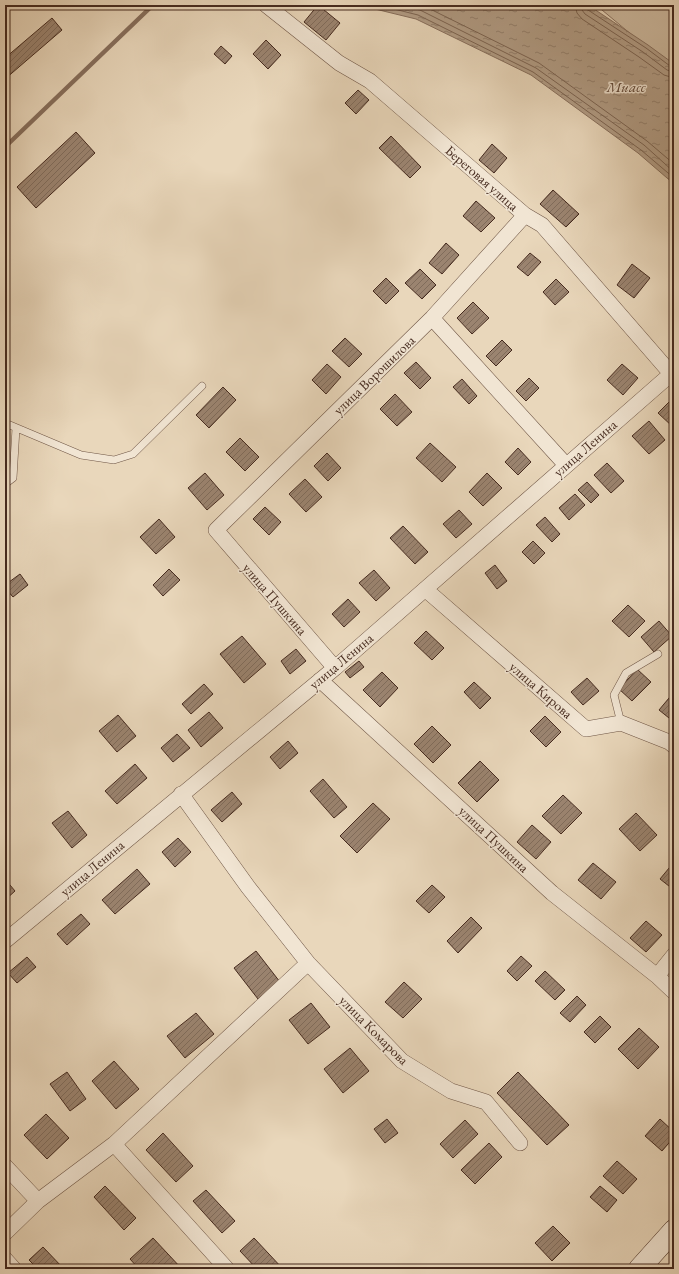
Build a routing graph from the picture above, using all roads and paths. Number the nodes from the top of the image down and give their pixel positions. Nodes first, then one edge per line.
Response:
1 (266, 5) edge
2 (525, 215) junction
3 (432, 318) junction
4 (672, 376) edge
5 (202, 386) dead end
6 (5, 423) edge
7 (16, 428) junction
8 (566, 465) junction
9 (5, 484) edge
10 (216, 530) joint
11 (425, 589) junction
12 (658, 654) dead end
13 (335, 668) junction
14 (320, 680) junction
15 (621, 723) junction
16 (672, 742) edge
17 (181, 794) junction
18 (5, 941) edge
19 (674, 955) edge
20 (308, 964) junction
21 (657, 976) junction
22 (674, 992) edge
23 (520, 1143) dead end
24 (114, 1144) junction
25 (5, 1166) edge
26 (38, 1201) junction
27 (674, 1230) edge
28 (5, 1233) edge
29 (5, 1259) edge
30 (14, 1269) edge
31 (227, 1269) edge
32 (640, 1269) edge

1 - 2 street, Береговая улица
2 - 3 street, улица Ворошилова
2 - 4 street, Береговая улица
3 - 8 street
3 - 10 street, улица Ворошилова
4 - 8 street, улица Ленина
5 - 7 lane
6 - 7 lane
7 - 9 lane
8 - 11 street, улица Ленина
10 - 13 street, улица Пушкина
11 - 13 street, улица Ленина
11 - 15 street, улица Кирова
12 - 15 lane
13 - 14 street, улица Ленина
14 - 17 street, улица Ленина
14 - 21 street, улица Пушкина
15 - 16 street
17 - 18 street, улица Ленина
17 - 20 street, улица Комарова
19 - 21 street
20 - 23 street, улица Комарова
20 - 24 street
21 - 22 street, улица Пушкина
24 - 26 street
24 - 31 street
25 - 26 street
26 - 28 street
27 - 32 main road
29 - 30 street

